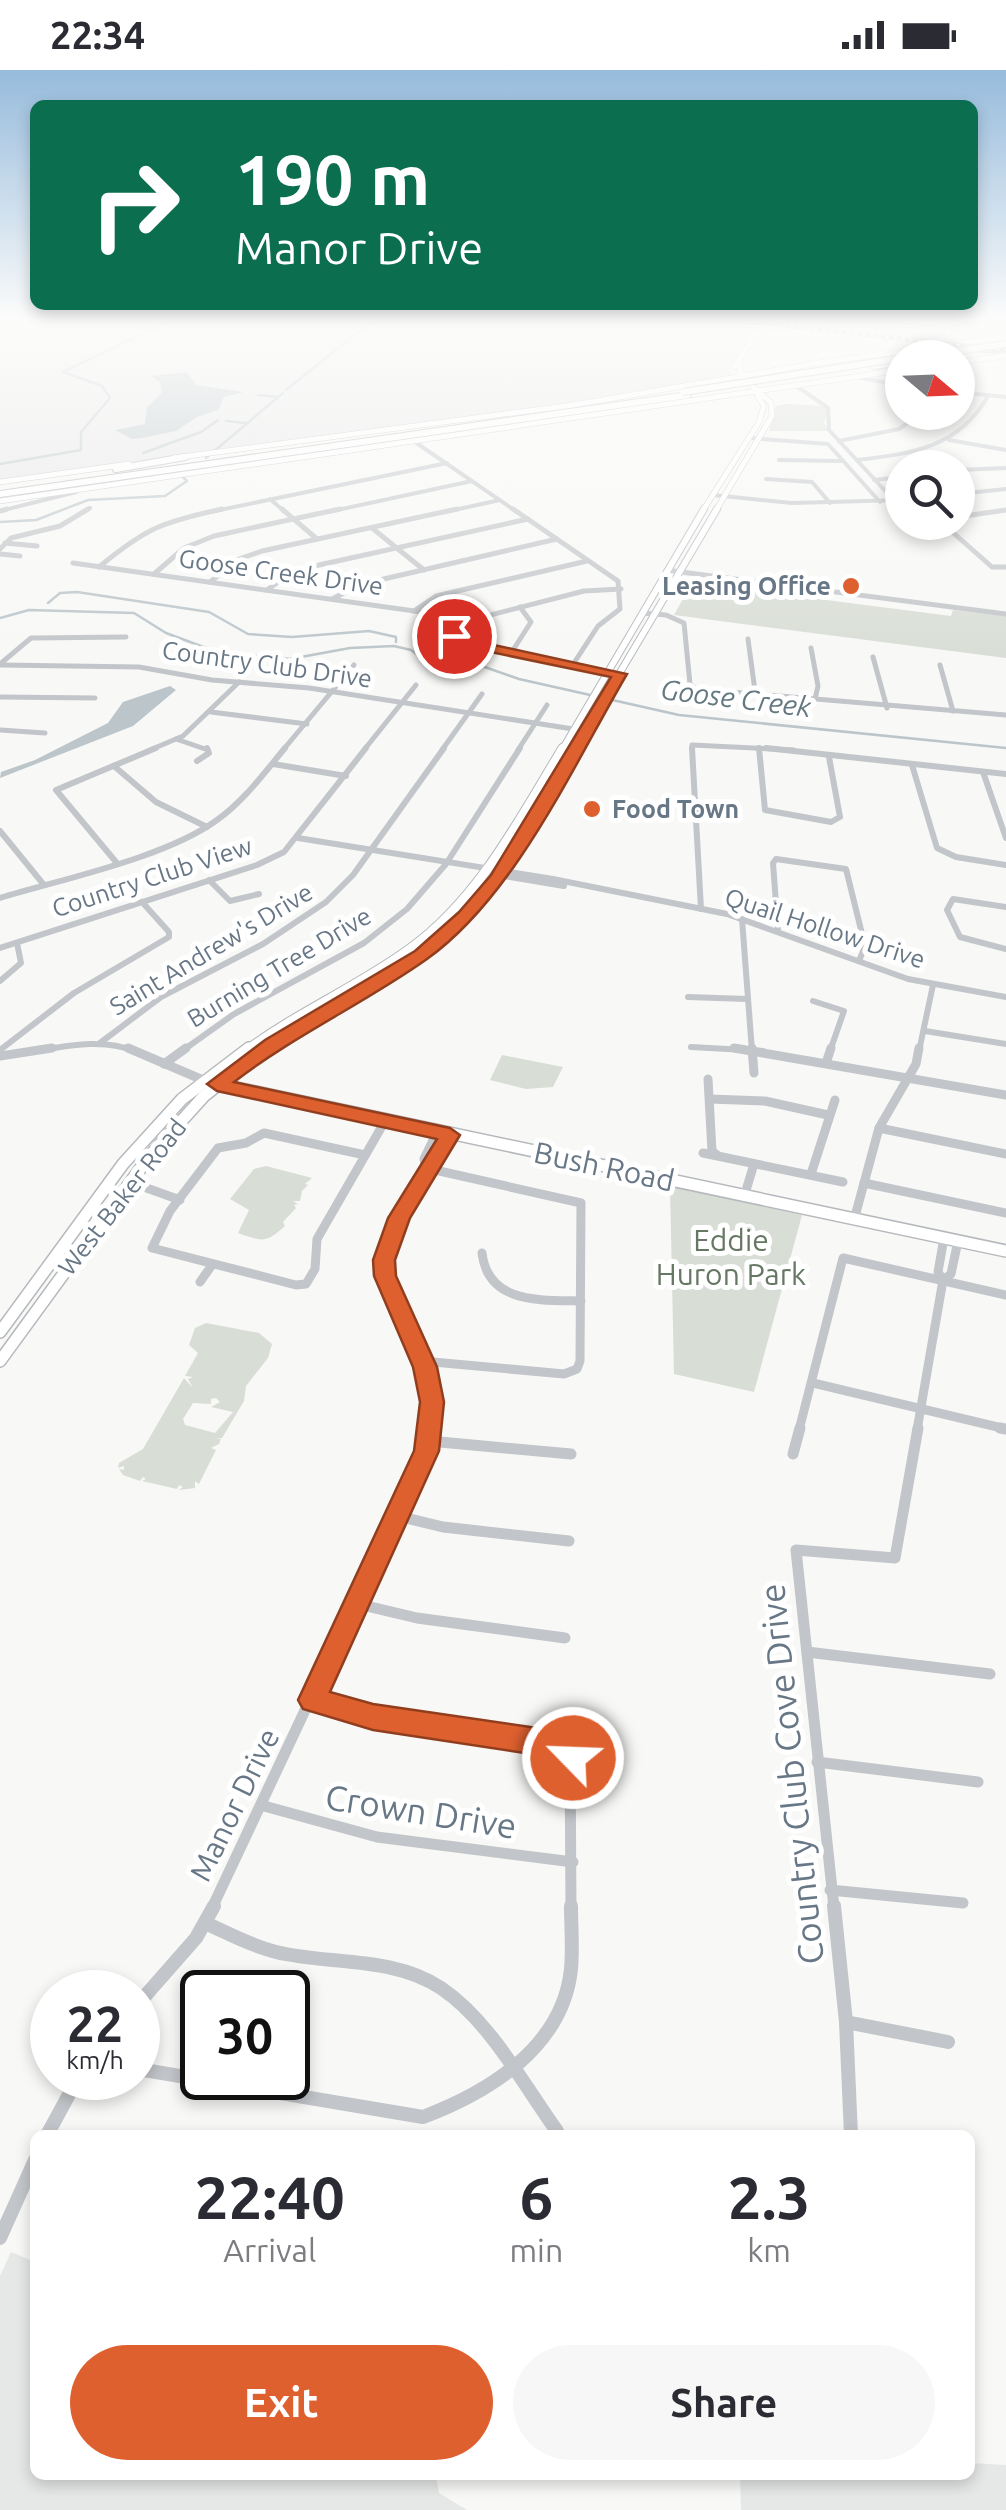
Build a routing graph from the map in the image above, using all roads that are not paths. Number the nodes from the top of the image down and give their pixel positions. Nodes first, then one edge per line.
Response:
1 (351, 435) edge
2 (381, 435) edge
3 (404, 435) edge
4 (463, 435) edge
5 (755, 435) edge
6 (757, 435) edge
7 (833, 435) edge
8 (870, 435) edge
9 (956, 435) edge
10 (754, 438) junction
11 (949, 440) junction
12 (839, 441) junction
13 (415, 442) junction
14 (1006, 450) edge
15 (315, 456) junction
16 (185, 457) junction
17 (779, 460) dead end
18 (857, 460) junction
19 (843, 461) junction
20 (447, 463) junction
21 (739, 463) junction
22 (1006, 468) edge
23 (975, 469) edge
24 (201, 472) joint
25 (115, 478) junction
26 (766, 479) dead end
27 (885, 479) edge
28 (874, 480) junction
29 (472, 481) junction
30 (25, 484) junction
31 (1006, 488) edge
32 (0, 491) edge
33 (76, 492) dead end
34 (885, 492) edge
35 (975, 492) edge
36 (713, 495) junction
37 (723, 496) junction
38 (270, 499) junction
39 (500, 500) junction
40 (880, 502) junction
41 (885, 502) edge
42 (830, 504) junction
43 (30, 506) junction
44 (90, 508) dead end
45 (1006, 510) edge
46 (0, 511) edge
47 (166, 511) dead end
48 (35, 514) dead end
49 (975, 515) edge
50 (177, 518) junction
51 (292, 518) junction
52 (528, 519) junction
53 (372, 528) junction
54 (690, 532) junction
55 (700, 534) junction
56 (316, 539) junction
57 (557, 539) junction
58 (961, 540) edge
59 (37, 546) dead end
60 (1, 547) edge
61 (397, 548) junction
62 (20, 556) dead end
63 (588, 560) junction
64 (73, 563) dead end
65 (99, 566) junction
66 (1006, 568) edge
67 (424, 570) junction
68 (666, 570) junction
69 (678, 572) junction
70 (154, 574) junction
71 (210, 582) junction
72 (620, 589) junction
73 (267, 590) junction
74 (332, 600) junction
75 (520, 607) junction
76 (414, 610) junction
77 (642, 613) junction
78 (653, 614) junction
79 (1006, 614) edge
80 (467, 621) junction
81 (126, 636) dead end
82 (31, 638) joint
83 (748, 639) dead end
84 (811, 648) dead end
85 (513, 650) junction
86 (873, 657) dead end
87 (0, 664) edge
88 (354, 665) dead end
89 (940, 665) dead end
90 (572, 666) junction
91 (608, 672) junction
92 (620, 674) junction
93 (239, 682) junction
94 (416, 686) dead end
95 (755, 691) junction
96 (334, 692) junction
97 (482, 694) dead end
98 (0, 698) edge
99 (96, 698) dead end
100 (816, 699) junction
101 (402, 703) junction
102 (547, 705) dead end
103 (888, 708) junction
104 (210, 712) junction
105 (953, 712) junction
106 (469, 713) junction
107 (1006, 715) edge
108 (306, 724) junction
109 (536, 724) junction
110 (574, 729) junction
111 (0, 730) edge
112 (586, 731) junction
113 (46, 733) dead end
114 (176, 740) junction
115 (758, 747) junction
116 (828, 757) junction
117 (197, 761) dead end
118 (274, 764) junction
119 (912, 765) junction
120 (114, 766) junction
121 (983, 772) junction
122 (1006, 774) edge
123 (346, 776) junction
124 (56, 790) joint
125 (523, 814) junction
126 (536, 816) junction
127 (208, 826) junction
128 (0, 831) edge
129 (298, 838) junction
130 (1006, 838) edge
131 (370, 851) junction
132 (116, 862) junction
133 (446, 864) junction
134 (1006, 865) edge
135 (496, 873) junction
136 (209, 880) junction
137 (44, 884) junction
138 (258, 894) dead end
139 (0, 898) edge
140 (142, 902) junction
141 (1006, 907) edge
142 (700, 908) junction
143 (742, 919) junction
144 (778, 931) junction
145 (420, 941) junction
146 (17, 943) junction
147 (432, 947) junction
148 (0, 948) edge
149 (1006, 948) edge
150 (858, 962) junction
151 (0, 981) edge
152 (933, 985) junction
153 (688, 996) dead end
154 (1006, 998) edge
155 (747, 999) junction
156 (813, 1000) dead end
157 (327, 1005) junction
158 (924, 1031) junction
159 (100, 1043) junction
160 (1006, 1044) edge
161 (691, 1048) dead end
162 (752, 1049) junction
163 (0, 1053) edge
164 (826, 1063) junction
165 (164, 1064) junction
166 (754, 1073) dead end
167 (908, 1079) junction
168 (203, 1080) junction
169 (708, 1080) dead end
170 (217, 1084) junction
171 (1006, 1095) edge
172 (710, 1099) junction
173 (835, 1100) dead end
174 (828, 1114) junction
175 (385, 1121) junction
176 (879, 1128) junction
177 (443, 1134) junction
178 (703, 1153) dead end
179 (1006, 1154) edge
180 (365, 1155) junction
181 (720, 1156) junction
182 (754, 1164) junction
183 (426, 1168) junction
184 (811, 1174) junction
185 (114, 1177) junction
186 (130, 1182) junction
187 (843, 1182) dead end
188 (864, 1183) junction
189 (744, 1197) junction
190 (180, 1200) junction
191 (581, 1203) joint
192 (1006, 1214) edge
193 (854, 1220) junction
194 (944, 1238) junction
195 (958, 1241) junction
196 (1006, 1251) edge
197 (482, 1253) dead end
198 (212, 1265) junction
199 (943, 1280) junction
200 (200, 1282) dead end
201 (28, 1294) junction
202 (1006, 1294) edge
203 (46, 1298) junction
204 (581, 1301) junction
205 (0, 1332) edge
206 (422, 1360) junction
207 (0, 1361) edge
208 (812, 1383) junction
209 (920, 1409) junction
210 (1006, 1428) edge
211 (428, 1441) junction
212 (570, 1454) dead end
213 (793, 1454) dead end
214 (398, 1516) junction
215 (569, 1541) dead end
216 (358, 1604) junction
217 (565, 1638) dead end
218 (807, 1652) junction
219 (990, 1674) dead end
220 (312, 1700) junction
221 (570, 1749) joint
222 (816, 1762) junction
223 (978, 1782) dead end
224 (264, 1806) junction
225 (572, 1862) junction
226 (830, 1890) junction
227 (963, 1902) dead end
228 (205, 1922) junction
229 (160, 1979) edge
230 (846, 2022) junction
231 (948, 2042) dead end
232 (512, 2072) junction
233 (160, 2073) edge
234 (66, 2100) edge
235 (49, 2130) edge
236 (556, 2130) edge
237 (850, 2130) edge
238 (30, 2171) edge
239 (0, 2238) edge

1 - 16 main road
2 - 30 highway
3 - 25 highway
4 - 13 main road
5 - 10 main road, West Baker Road
6 - 10 main road, West Baker Road
7 - 12 street
8 - 12 street
9 - 11 street
10 - 19 street
10 - 21 main road, West Baker Road
11 - 14 street
11 - 18 street
12 - 18 street
13 - 15 main road
13 - 20 street
15 - 24 main road
15 - 25 highway
16 - 30 highway
16 - 32 main road
17 - 19 street
18 - 28 street
19 - 40 street
20 - 29 street
20 - 38 street
21 - 36 main road, West Baker Road
21 - 37 main road, West Baker Road
22 - 23 street
24 - 32 main road
25 - 32 highway
26 - 42 street
27 - 28 street
28 - 34 street
29 - 39 street
29 - 51 street
30 - 32 highway
31 - 35 street
33 - 43 street
36 - 37 street
36 - 54 main road, West Baker Road
37 - 42 street
37 - 55 main road, West Baker Road
38 - 50 street
38 - 51 street
39 - 52 street
39 - 53 street
40 - 41 street
40 - 42 street
43 - 46 street
43 - 48 street
44 - 60 street
45 - 49 street
47 - 50 street
50 - 65 street
51 - 56 street
51 - 70 street
52 - 57 street
52 - 61 street
53 - 56 street
53 - 61 street
54 - 55 main road
54 - 68 main road, West Baker Road
55 - 69 main road, West Baker Road
56 - 71 street
57 - 63 street
57 - 67 street
58 - 66 street
59 - 60 street
60 - 62 street
61 - 67 street
61 - 73 street
63 - 72 street
63 - 76 street
64 - 65 street, Goose Creek Drive
65 - 70 street, Goose Creek Drive
67 - 74 street
68 - 69 street
68 - 77 main road, West Baker Road
69 - 78 main road, West Baker Road
69 - 79 street
70 - 71 street, Goose Creek Drive
71 - 73 street, Goose Creek Drive
72 - 75 street
72 - 90 street
73 - 74 street, Goose Creek Drive
74 - 76 street, Goose Creek Drive
75 - 80 street
75 - 85 street
76 - 80 street, Goose Creek Drive
77 - 78 street
77 - 91 main road, West Baker Road
78 - 92 main road, West Baker Road
78 - 95 street
80 - 85 street
81 - 82 street
82 - 87 street
83 - 95 street
84 - 100 street
85 - 90 street
86 - 103 street
87 - 93 street, Country Club Drive
88 - 96 street
89 - 105 street
90 - 91 street
91 - 92 street
91 - 110 main road, West Baker Road
92 - 112 main road, West Baker Road
93 - 96 street, Country Club Drive
93 - 104 street
94 - 101 street, Country Club View
95 - 100 street
96 - 101 street, Country Club Drive
96 - 108 street
97 - 106 street, Saint Andrew's Drive
98 - 99 street
100 - 103 street
101 - 106 street, Country Club Drive
101 - 123 street, Country Club View
102 - 109 street, Burning Tree Drive
103 - 105 street
104 - 108 street
104 - 114 street
105 - 107 street
106 - 109 street, Country Club Drive
106 - 131 street, Saint Andrew's Drive
108 - 118 street
109 - 110 street, Country Club Drive
109 - 133 street, Burning Tree Drive
110 - 112 street, Country Club Drive
110 - 125 main road, West Baker Road
111 - 113 street
112 - 126 main road, West Baker Road
114 - 117 street
114 - 120 street
115 - 116 street
115 - 116 street
115 - 142 street
116 - 119 street
118 - 123 street
118 - 127 street
119 - 121 street
119 - 134 street
120 - 124 street
120 - 127 street
121 - 122 street
121 - 130 street
123 - 129 street, Country Club View
124 - 132 street
125 - 126 main road
125 - 135 main road, West Baker Road
126 - 135 main road, West Baker Road
127 - 132 street
128 - 137 street
129 - 131 street, Quail Hollow Drive
129 - 136 street, Country Club View
131 - 133 street, Quail Hollow Drive
131 - 159 street, Saint Andrew's Drive
132 - 137 street
133 - 135 street, Quail Hollow Drive
133 - 165 street, Burning Tree Drive
135 - 142 street, Quail Hollow Drive
135 - 145 main road, West Baker Road
135 - 147 main road, West Baker Road
136 - 138 street
136 - 140 street, Country Club View
137 - 139 street
140 - 146 street, Country Club View
140 - 163 street
141 - 149 street
142 - 143 street, Quail Hollow Drive
143 - 144 street, Quail Hollow Drive
143 - 155 street
144 - 150 street, Quail Hollow Drive
144 - 150 street
145 - 147 main road
145 - 157 main road, West Baker Road
146 - 148 street, Country Club View
146 - 151 street
147 - 157 main road, West Baker Road
150 - 152 street, Quail Hollow Drive
152 - 154 street, Quail Hollow Drive
152 - 158 street
153 - 155 street
155 - 162 street
156 - 164 street
157 - 168 main road, West Baker Road
157 - 170 main road, West Baker Road
158 - 160 street
158 - 167 street
159 - 163 street
159 - 165 street
161 - 162 street
162 - 164 street
162 - 166 street
164 - 167 street
165 - 168 street
167 - 171 street
167 - 176 street
168 - 170 main road, Bush Road
168 - 185 main road, West Baker Road
169 - 172 street
170 - 175 main road, Bush Road
170 - 186 main road, West Baker Road
172 - 174 street
172 - 181 street
173 - 174 street
174 - 184 street
175 - 177 main road, Bush Road
175 - 180 street
176 - 179 street
176 - 188 street
177 - 183 street, Manor Drive
177 - 189 main road, Bush Road
178 - 181 street
180 - 190 street
180 - 198 street
181 - 182 street
182 - 184 street
182 - 189 street
183 - 191 street
183 - 206 street, Manor Drive
184 - 187 street
185 - 186 main road
185 - 201 main road, West Baker Road
186 - 190 street
186 - 203 main road, West Baker Road
188 - 192 street
188 - 193 street
189 - 193 main road, Bush Road
190 - 198 street
191 - 204 street
193 - 194 main road, Bush Road
194 - 195 main road, Bush Road
194 - 199 street, Country Club Cove Drive
195 - 196 main road, Bush Road
195 - 199 street, Country Club Cove Drive
197 - 204 street
198 - 200 street
199 - 202 street
199 - 208 street
199 - 209 street, Country Club Cove Drive
201 - 203 main road
201 - 205 main road, West Baker Road
203 - 207 main road, West Baker Road
204 - 206 street
206 - 211 street, Manor Drive
208 - 209 street
208 - 213 street
209 - 210 street
209 - 218 street, Country Club Cove Drive
211 - 212 street
211 - 214 street, Manor Drive
214 - 215 street
214 - 216 street, Manor Drive
216 - 217 street
216 - 220 street, Manor Drive
218 - 219 street
218 - 222 street, Country Club Cove Drive
220 - 221 street
220 - 224 street, Manor Drive
221 - 225 street
222 - 223 street
222 - 226 street, Country Club Cove Drive
224 - 225 street, Crown Drive
224 - 228 street, Manor Drive
225 - 232 street
226 - 227 street
226 - 230 street, Country Club Cove Drive
228 - 229 street, Manor Drive
228 - 232 street
230 - 231 street
230 - 237 street, Country Club Cove Drive
232 - 233 street
232 - 236 street
234 - 235 street
238 - 239 street

